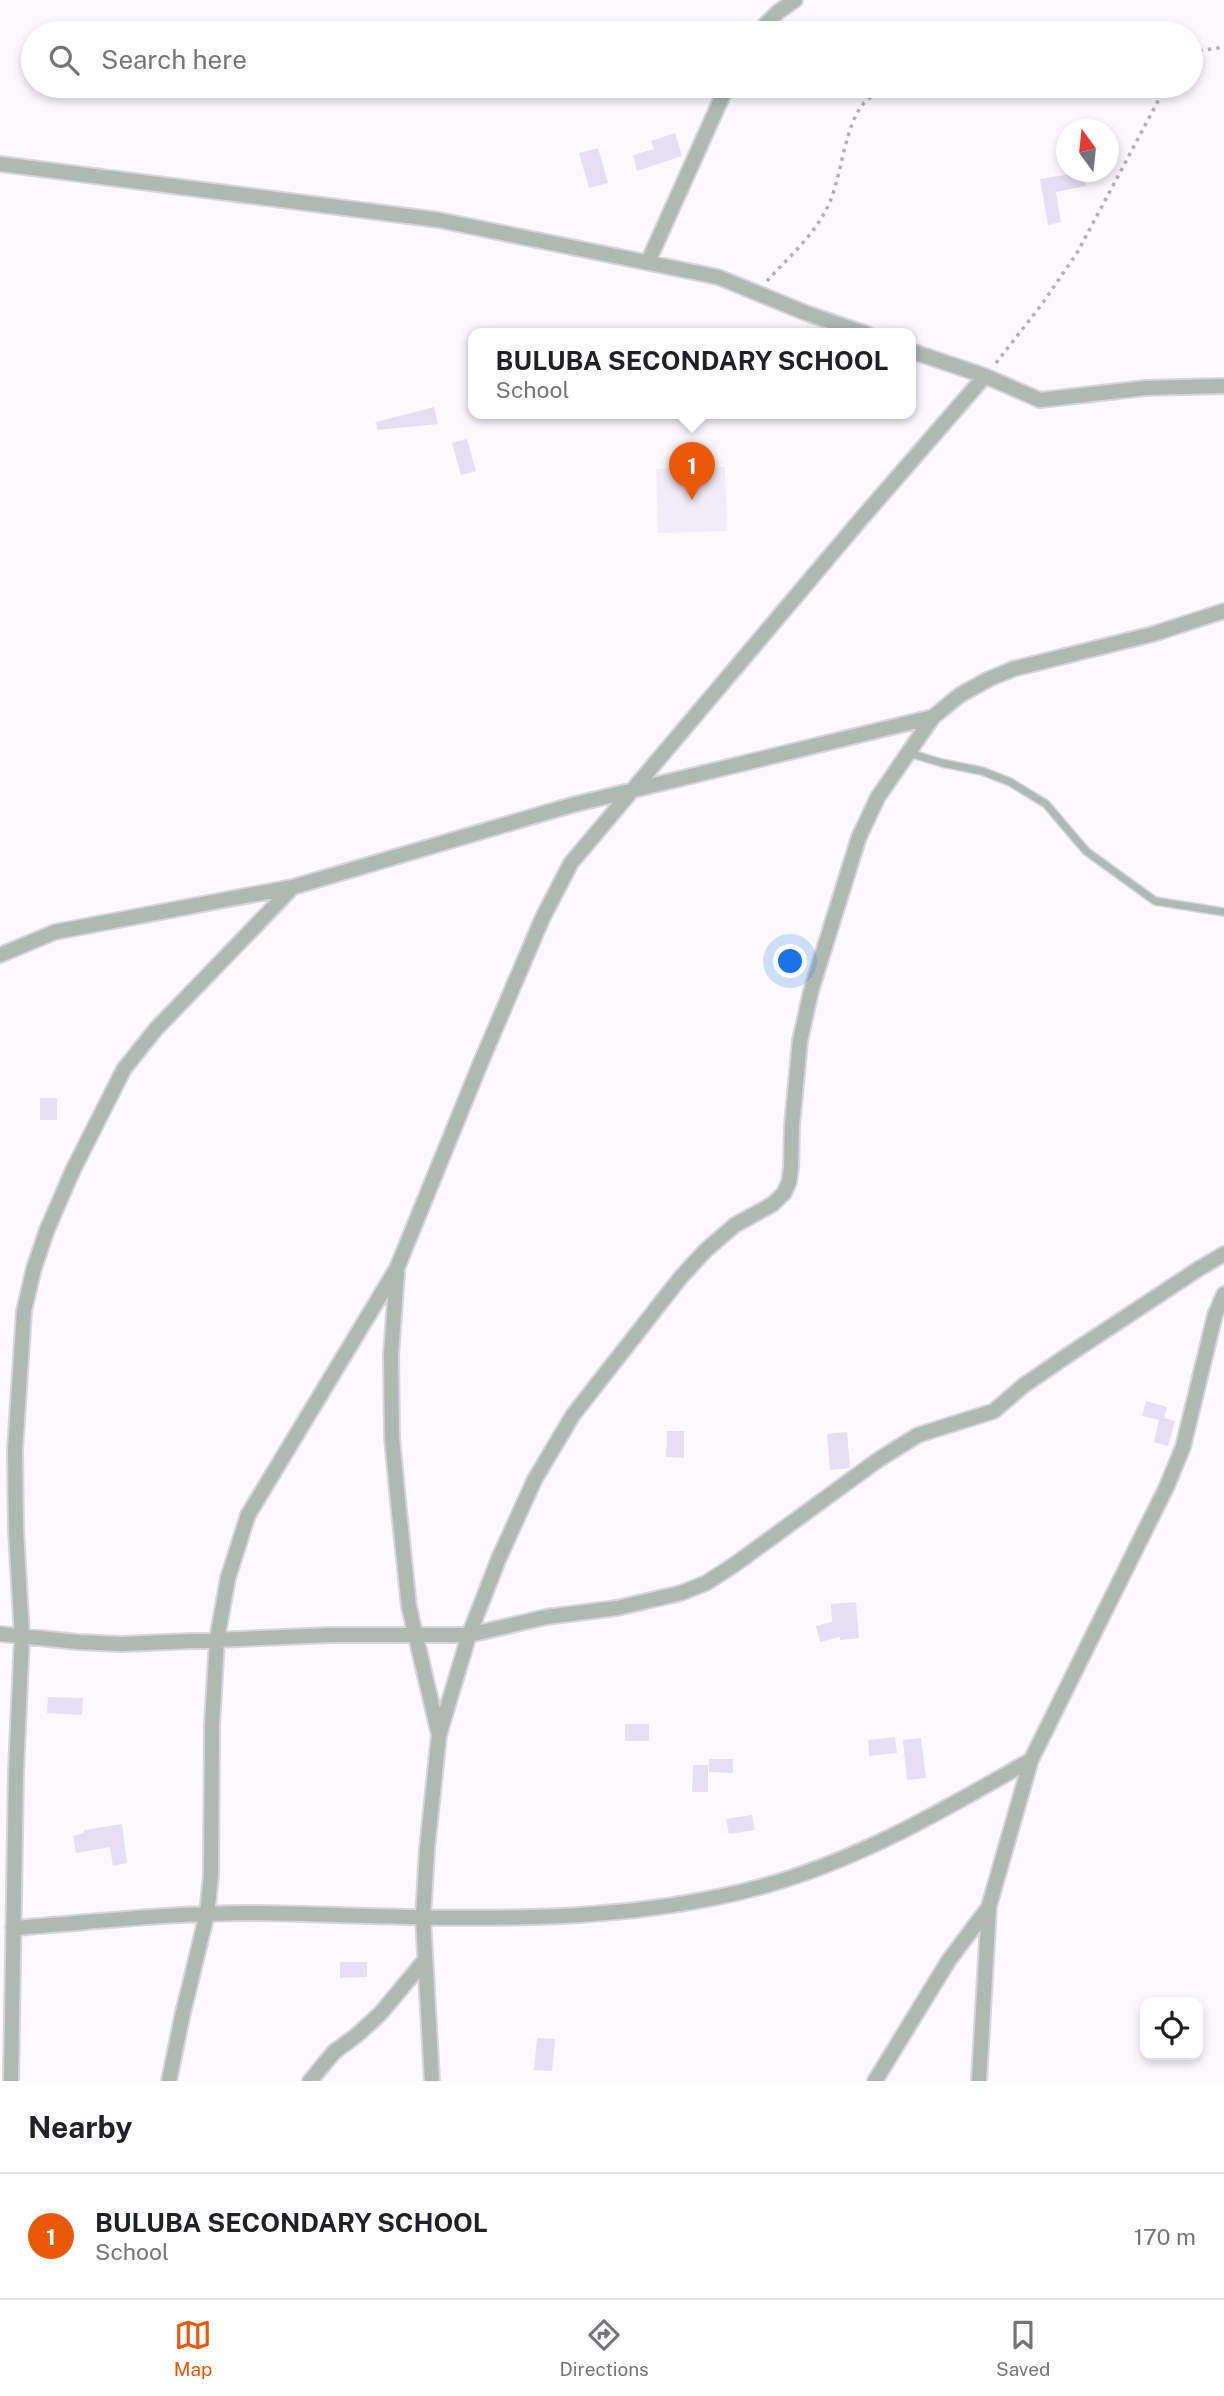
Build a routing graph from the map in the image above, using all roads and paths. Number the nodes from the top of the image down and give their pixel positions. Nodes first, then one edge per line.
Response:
1 (795, 0) edge
2 (769, 21) edge
3 (1224, 47) edge
4 (1203, 50) edge
5 (722, 98) edge
6 (870, 98) edge
7 (1160, 98) edge
8 (0, 164) edge
9 (648, 262) junction
10 (756, 293) junction
11 (850, 328) edge
12 (916, 353) edge
13 (985, 376) junction
14 (1224, 386) edge
15 (1224, 611) edge
16 (933, 717) junction
17 (909, 753) junction
18 (636, 788) junction
19 (293, 887) junction
20 (1224, 912) edge
21 (0, 955) edge
22 (1224, 1254) edge
23 (397, 1268) junction
24 (1224, 1294) edge
25 (0, 1634) edge
26 (417, 1635) junction
27 (469, 1635) junction
28 (22, 1636) junction
29 (217, 1639) junction
30 (439, 1735) junction
31 (1031, 1760) junction
32 (989, 1906) junction
33 (207, 1914) junction
34 (423, 1918) junction
35 (13, 1928) junction
36 (425, 1960) junction
37 (11, 2081) edge
38 (169, 2081) edge
39 (310, 2081) edge
40 (432, 2081) edge
41 (875, 2081) edge
42 (979, 2081) edge

1 - 2 street
3 - 4 path
5 - 9 street
6 - 10 path
7 - 13 path
8 - 9 street
9 - 10 street
10 - 11 street
12 - 13 street
13 - 14 street
13 - 18 street
15 - 16 street
16 - 17 street
16 - 18 street
17 - 20 lane
17 - 27 street
18 - 19 street
18 - 23 street
19 - 21 street
19 - 28 street
22 - 27 street
23 - 26 street
23 - 29 street
24 - 31 street
25 - 28 street
26 - 27 street
26 - 29 street
26 - 30 street
27 - 30 street
28 - 29 street
28 - 35 street
29 - 33 street
30 - 34 street
31 - 32 street
31 - 34 street
32 - 41 street
32 - 42 street
33 - 34 street
33 - 35 street
33 - 38 street
34 - 36 street
35 - 37 street
36 - 39 street
36 - 40 street

